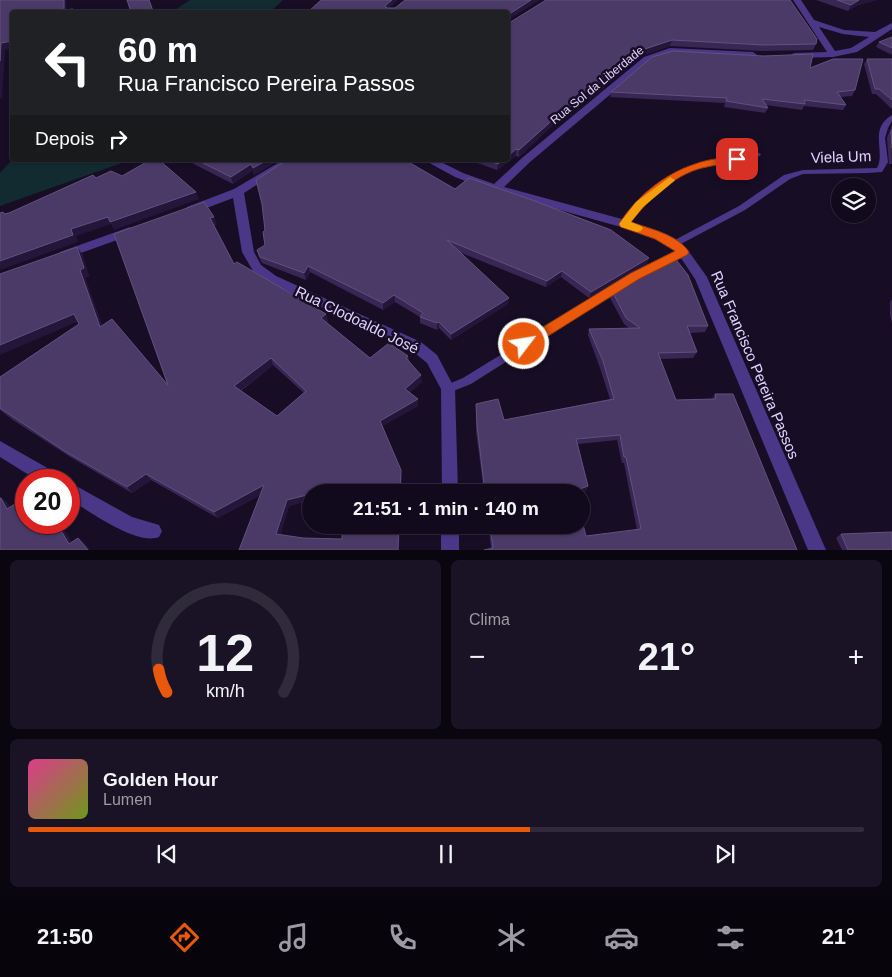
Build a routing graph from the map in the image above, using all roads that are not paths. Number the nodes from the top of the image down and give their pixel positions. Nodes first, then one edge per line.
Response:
1 (796, 0) edge
2 (812, 22) junction
3 (892, 25) edge
4 (878, 35) junction
5 (833, 54) junction
6 (762, 56) edge
7 (788, 56) edge
8 (892, 117) edge
9 (757, 154) dead end
10 (287, 162) edge
11 (433, 162) edge
12 (496, 188) junction
13 (238, 192) junction
14 (183, 212) edge
15 (625, 224) junction
16 (137, 229) edge
17 (679, 248) junction
18 (55, 258) edge
19 (448, 390) junction
20 (0, 448) edge
21 (34, 469) edge
22 (450, 484) edge
23 (80, 496) edge
24 (153, 531) dead end
25 (450, 534) edge
26 (450, 550) edge
27 (817, 550) edge

1 - 2 street
2 - 4 street
2 - 5 street
3 - 4 street
4 - 5 street
5 - 7 street
6 - 12 street, Rua Sol da Liberdade
8 - 17 lane, Viela Um
9 - 15 lane
10 - 13 street
11 - 12 street
12 - 15 street
13 - 14 street
13 - 19 street, Rua Clodoaldo José
15 - 17 street
16 - 18 street
17 - 19 lane
17 - 27 street, Rua Francisco Pereira Passos
19 - 22 street, Rua Clodoaldo José
20 - 21 street
23 - 24 street
25 - 26 street

